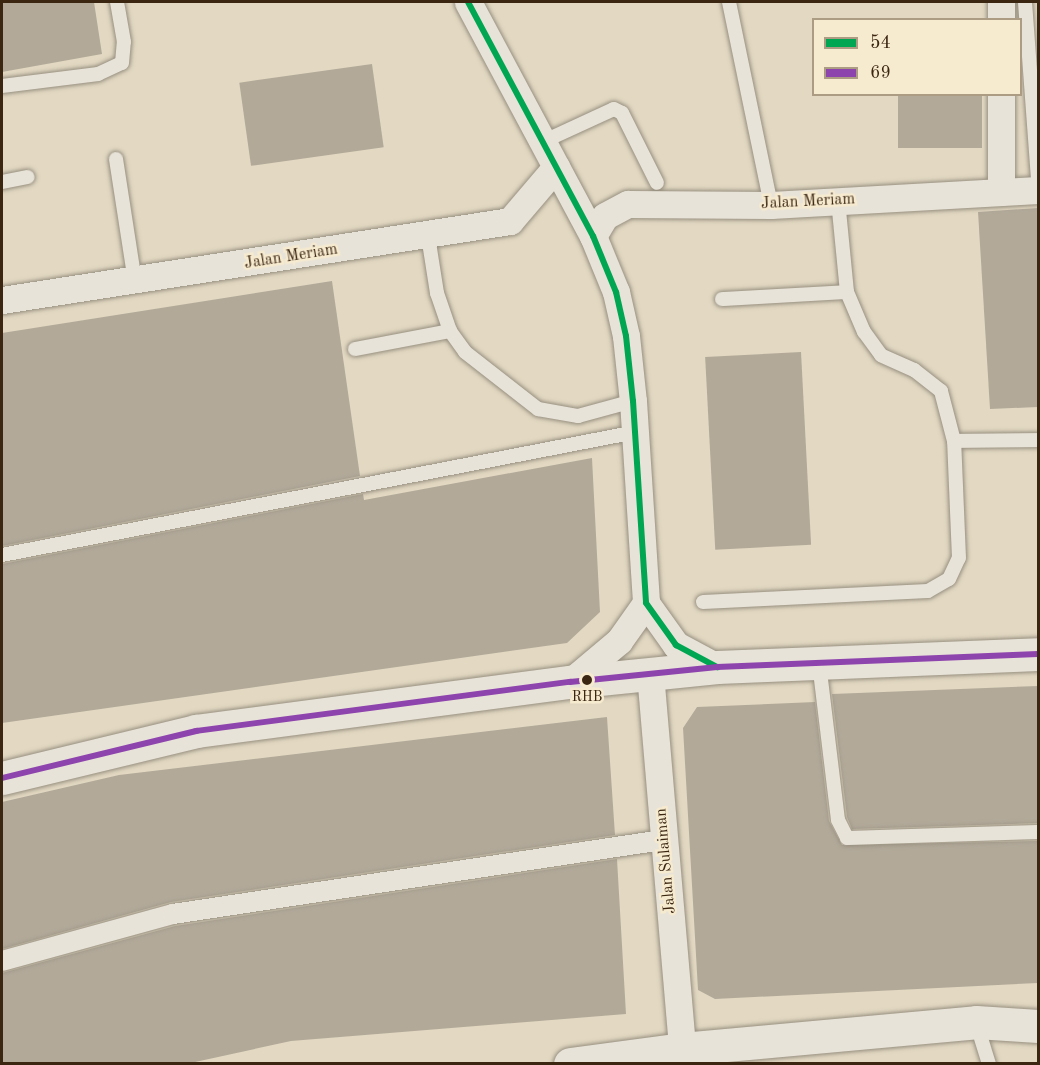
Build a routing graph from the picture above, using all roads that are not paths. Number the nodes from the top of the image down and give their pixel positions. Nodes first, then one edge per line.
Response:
1 (117, 2) edge
2 (468, 2) edge
3 (729, 2) edge
4 (1000, 2) edge
5 (1025, 2) edge
6 (1000, 18) edge
7 (2, 86) edge
8 (1000, 96) edge
9 (1037, 133) edge
10 (540, 143) junction
11 (116, 159) dead end
12 (556, 167) junction
13 (28, 177) dead end
14 (1038, 179) edge
15 (2, 182) edge
16 (657, 183) dead end
17 (1038, 190) edge
18 (1000, 192) junction
19 (837, 201) junction
20 (771, 205) junction
21 (428, 236) junction
22 (593, 236) junction
23 (135, 282) junction
24 (847, 292) junction
25 (722, 299) dead end
26 (2, 300) edge
27 (450, 331) junction
28 (355, 349) dead end
29 (633, 401) junction
30 (636, 432) junction
31 (1038, 440) edge
32 (954, 441) junction
33 (2, 555) edge
34 (646, 603) junction
35 (703, 603) dead end
36 (1038, 654) edge
37 (818, 662) junction
38 (717, 667) junction
39 (650, 673) junction
40 (570, 682) junction
41 (2, 778) edge
42 (1038, 832) edge
43 (665, 840) junction
44 (2, 961) edge
45 (976, 1022) junction
46 (1038, 1026) edge
47 (1038, 1042) edge
48 (682, 1049) junction
49 (570, 1064) edge
50 (989, 1064) edge

1 - 7 lane
2 - 10 street
3 - 20 lane
4 - 6 street
5 - 9 lane
8 - 18 street
9 - 14 lane
10 - 12 street
10 - 16 lane
11 - 23 lane
12 - 21 street, Jalan Meriam
12 - 22 street
13 - 15 lane
17 - 18 street, Jalan Meriam
18 - 19 street, Jalan Meriam
19 - 20 street, Jalan Meriam
19 - 24 lane
20 - 22 street, Jalan Meriam
21 - 23 street, Jalan Meriam
21 - 27 lane
22 - 29 street
23 - 26 street, Jalan Meriam
24 - 25 lane
24 - 32 lane
27 - 28 lane
27 - 29 lane
29 - 30 street
30 - 33 lane
30 - 34 street
31 - 32 lane
32 - 35 lane
34 - 38 street
34 - 40 street
36 - 37 street
37 - 38 street
37 - 42 lane
38 - 39 street
39 - 40 street
39 - 43 street, Jalan Sulaiman
40 - 41 street
43 - 44 street
43 - 48 street, Jalan Sulaiman
45 - 46 street
45 - 48 street
45 - 50 lane
46 - 47 lane
48 - 49 street

